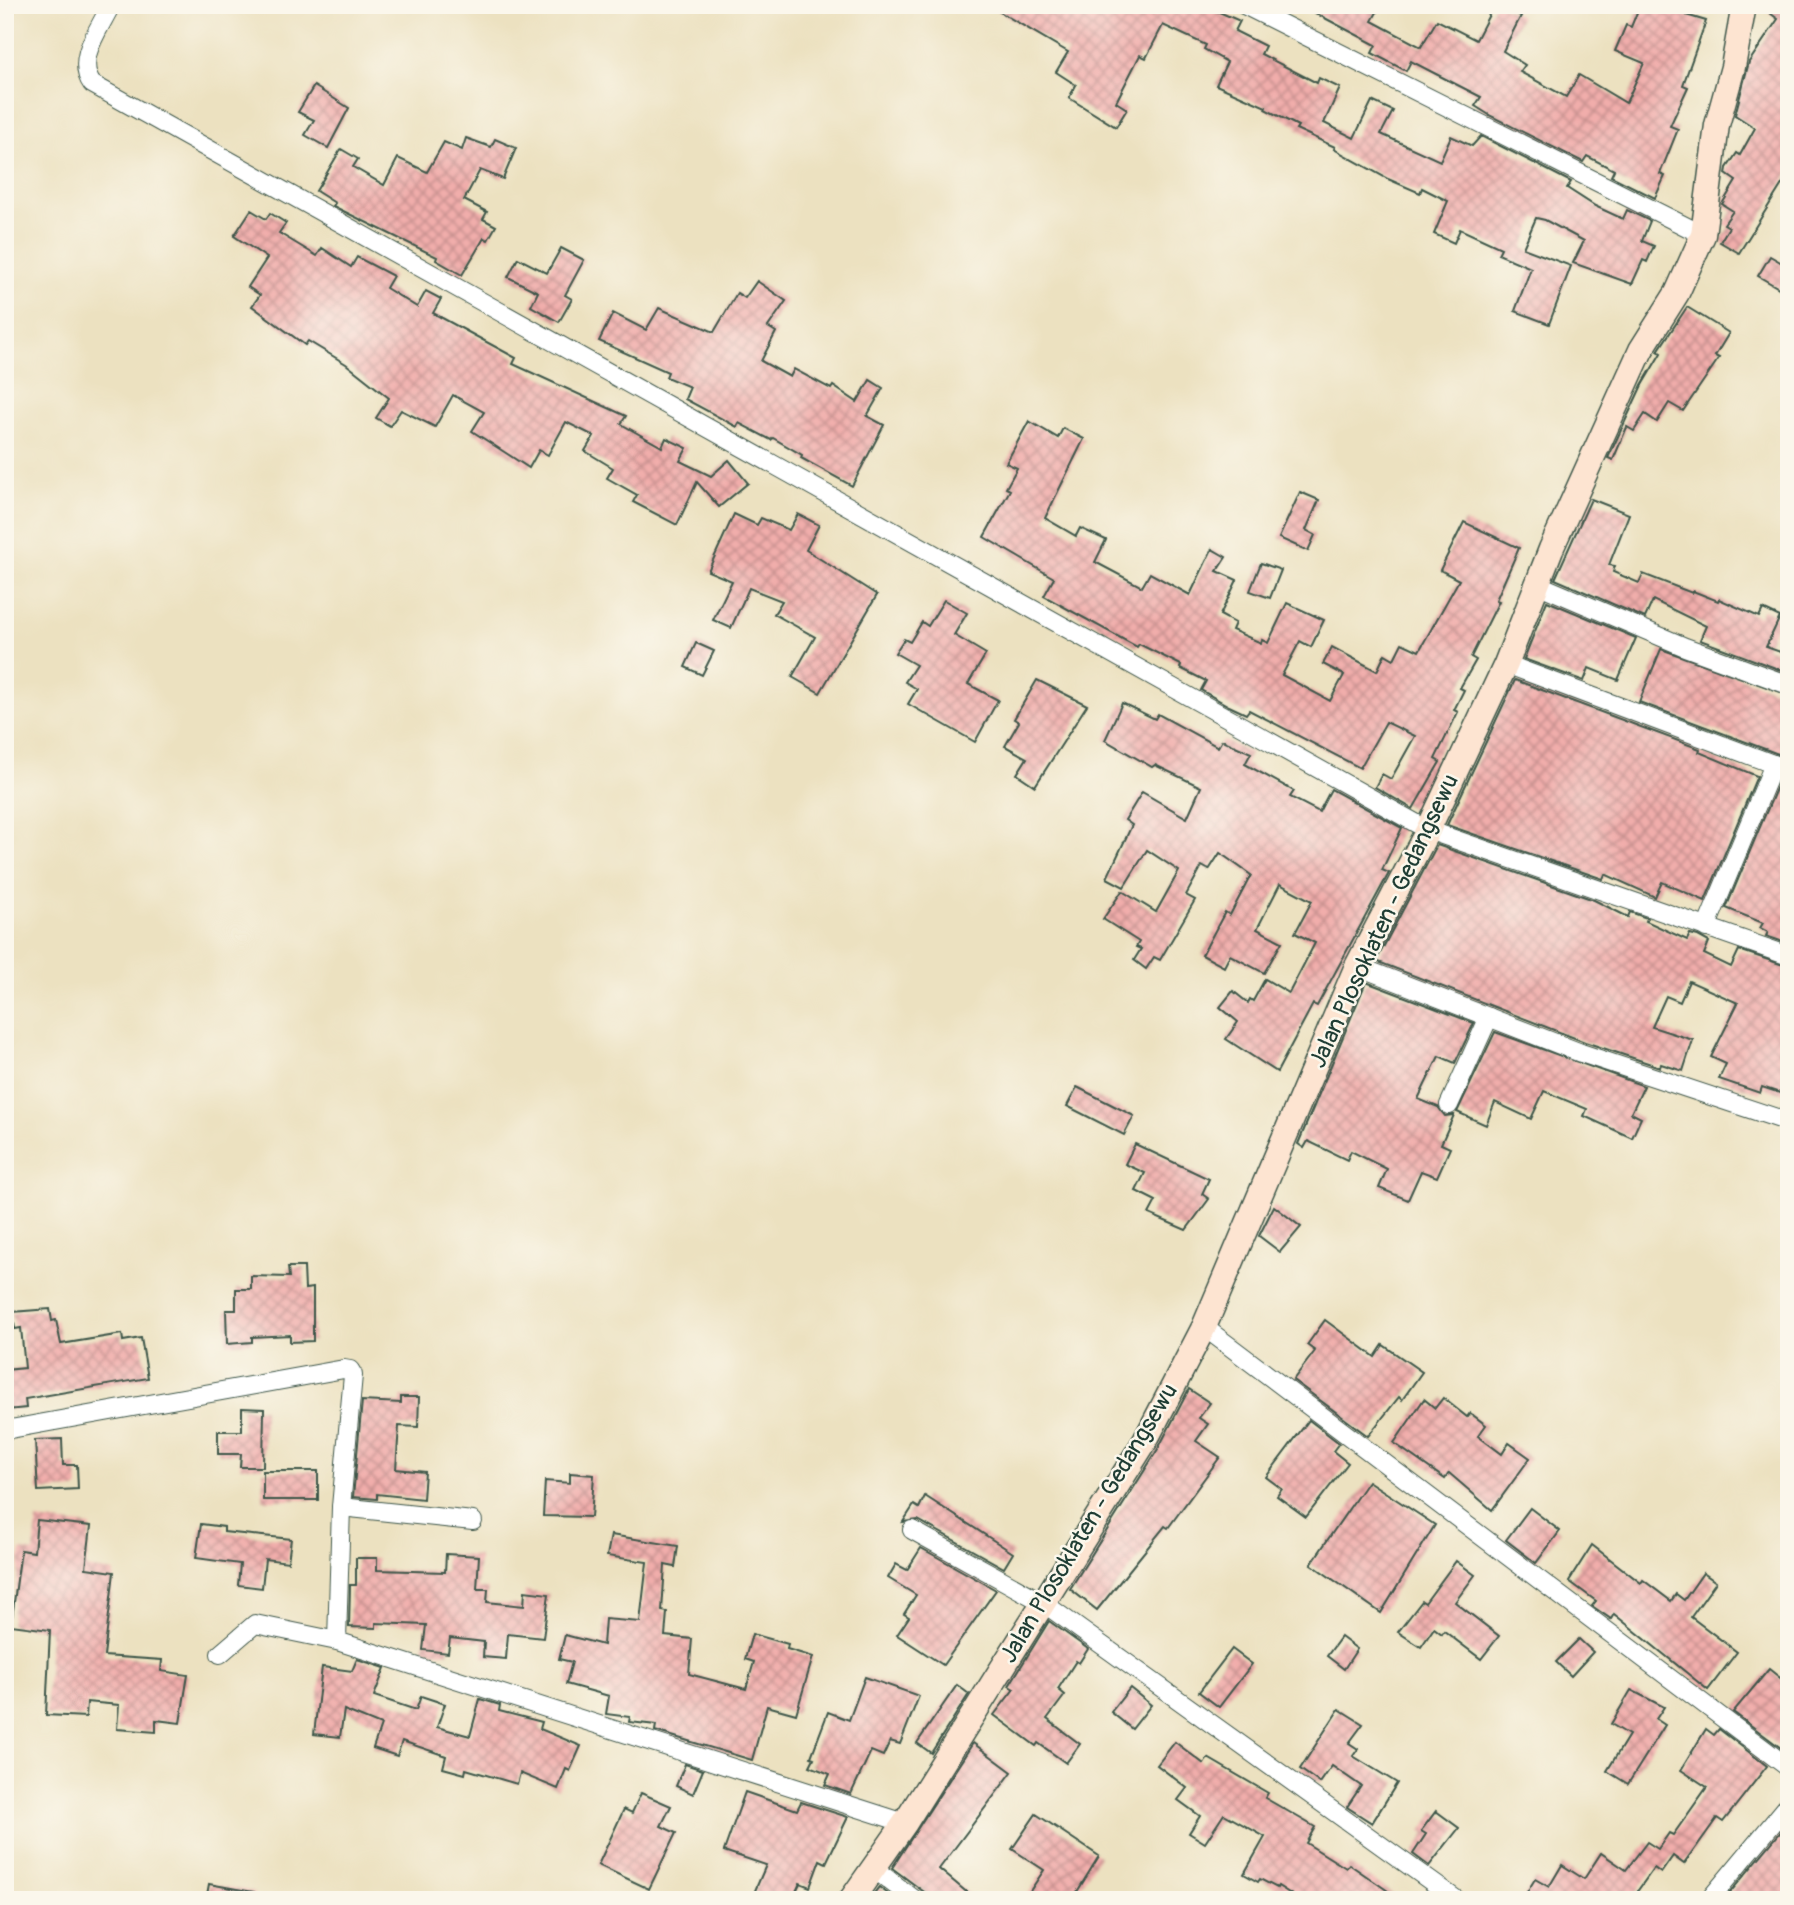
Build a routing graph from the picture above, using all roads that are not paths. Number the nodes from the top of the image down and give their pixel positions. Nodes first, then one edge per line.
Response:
1 (111, 5) edge
2 (1244, 5) edge
3 (1744, 5) edge
4 (1703, 235) junction
5 (1537, 584) junction
6 (1506, 664) junction
7 (1786, 684) dead end
8 (1781, 767) edge
9 (1428, 830) junction
10 (1706, 928) junction
11 (1789, 956) edge
12 (1357, 966) junction
13 (1489, 1017) junction
14 (1449, 1105) dead end
15 (1789, 1122) edge
16 (1204, 1327) junction
17 (5, 1430) edge
18 (341, 1507) junction
19 (473, 1521) dead end
20 (912, 1530) dead end
21 (1042, 1602) junction
22 (337, 1641) junction
23 (220, 1654) dead end
24 (1789, 1768) edge
25 (1789, 1804) edge
26 (905, 1823) junction
27 (873, 1868) junction
28 (851, 1900) edge
29 (915, 1900) edge
30 (1457, 1900) edge
31 (1709, 1900) edge

1 - 9 street
2 - 4 street
3 - 4 main road, Jalan Plosoklaten - Gedangsewu
4 - 5 main road, Jalan Plosoklaten - Gedangsewu
5 - 6 main road, Jalan Plosoklaten - Gedangsewu
5 - 7 street
6 - 8 street
6 - 9 main road, Jalan Plosoklaten - Gedangsewu
8 - 10 street
9 - 10 street
9 - 12 main road, Jalan Plosoklaten - Gedangsewu
10 - 11 street
12 - 13 street
12 - 16 main road, Jalan Plosoklaten - Gedangsewu
13 - 14 street
13 - 15 street
16 - 21 main road, Jalan Plosoklaten - Gedangsewu
16 - 24 street
17 - 18 street
18 - 19 street
18 - 22 street
20 - 21 street
21 - 26 main road, Jalan Plosoklaten - Gedangsewu
21 - 30 street
22 - 23 street
22 - 26 street
25 - 31 street
26 - 27 main road, Jalan Plosoklaten - Gedangsewu
27 - 28 main road, Jalan Plosoklaten - Gedangsewu
27 - 29 street

